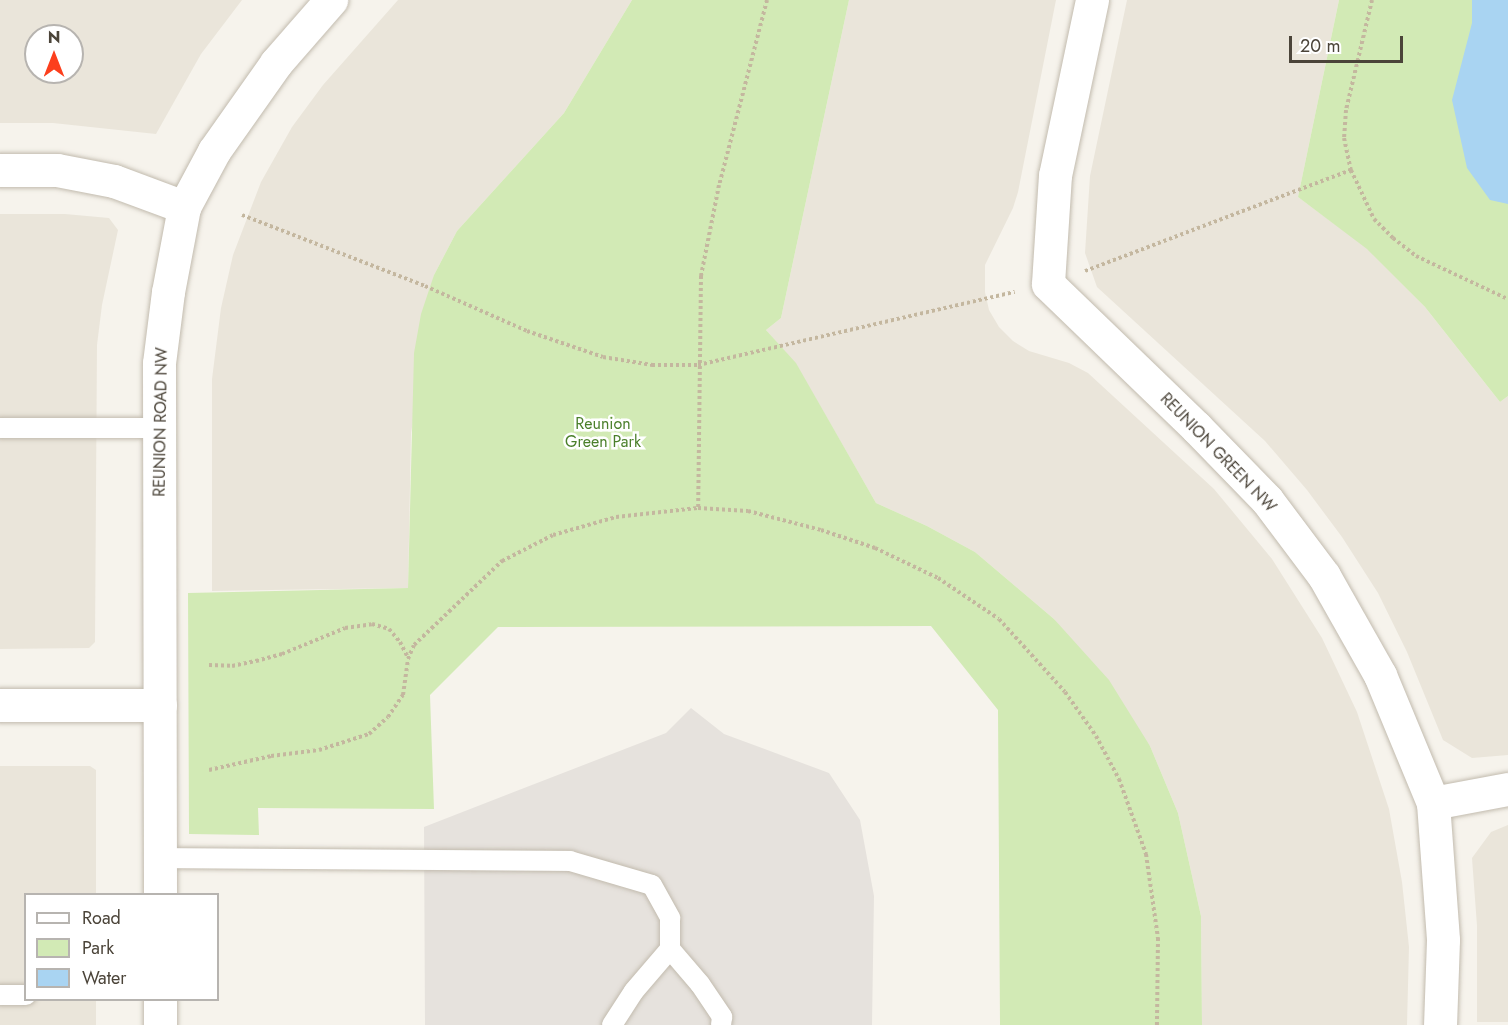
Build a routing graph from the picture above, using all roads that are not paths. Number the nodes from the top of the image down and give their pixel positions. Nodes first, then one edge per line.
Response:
1 (331, 0) edge
2 (1092, 0) edge
3 (0, 170) edge
4 (184, 207) junction
5 (0, 428) edge
6 (160, 428) junction
7 (0, 705) edge
8 (160, 705) junction
9 (1508, 789) edge
10 (1432, 803) junction
11 (160, 858) junction
12 (160, 893) edge
13 (670, 949) junction
14 (0, 994) edge
15 (24, 995) edge
16 (160, 1001) edge
17 (160, 1025) edge
18 (612, 1025) edge
19 (721, 1025) edge
20 (1440, 1025) edge

1 - 4 street, REUNION ROAD NW
2 - 10 street, REUNION GREEN NW
3 - 4 street
4 - 6 street, REUNION ROAD NW
5 - 6 lane
6 - 8 street, REUNION ROAD NW
7 - 8 street
8 - 11 street, REUNION ROAD NW
9 - 10 street
10 - 20 street, REUNION GREEN NW
11 - 12 street, REUNION ROAD NW
11 - 13 lane
13 - 18 lane
13 - 19 lane
14 - 15 lane
16 - 17 street

